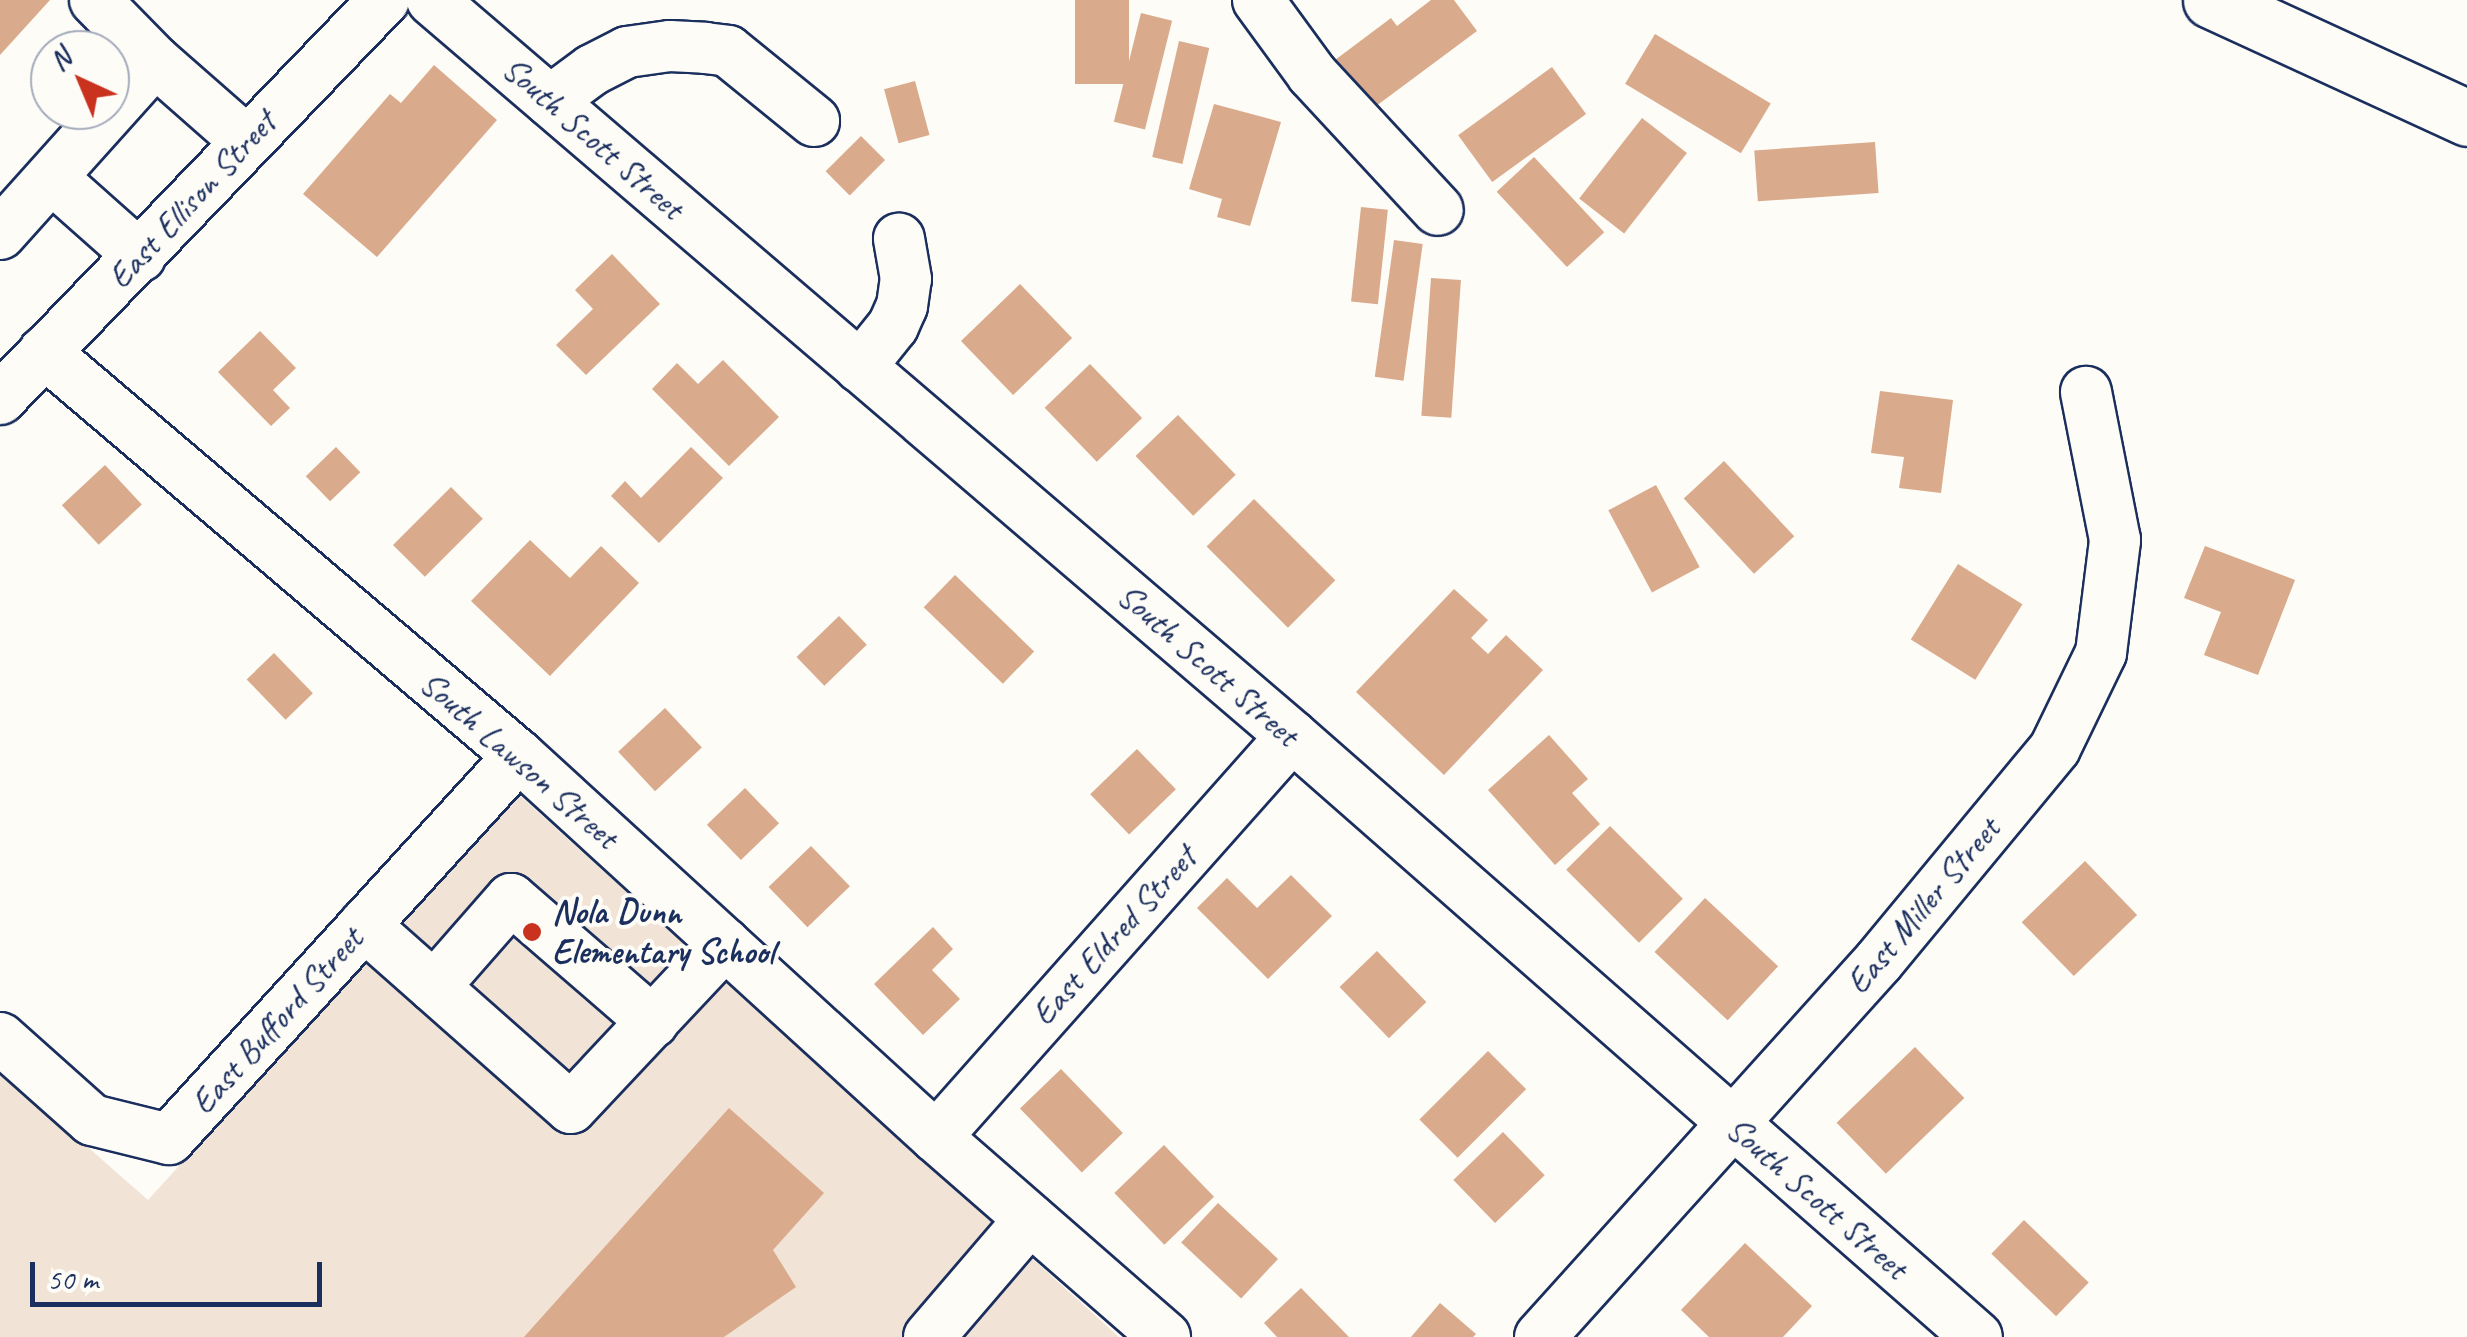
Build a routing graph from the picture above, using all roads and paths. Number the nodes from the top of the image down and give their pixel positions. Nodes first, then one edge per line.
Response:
1 (95, 0) edge
2 (384, 0) edge
3 (432, 0) edge
4 (1258, 0) edge
5 (2211, 0) edge
6 (155, 61) junction
7 (550, 101) junction
8 (2467, 118) edge
9 (814, 121) dead end
10 (246, 141) junction
11 (52, 178) junction
12 (1438, 210) dead end
13 (0, 234) edge
14 (899, 240) dead end
15 (140, 256) junction
16 (44, 352) junction
17 (860, 367) junction
18 (2086, 392) dead end
19 (0, 400) edge
20 (1292, 736) junction
21 (519, 756) junction
22 (364, 925) junction
23 (725, 944) junction
24 (434, 987) junction
25 (652, 1022) junction
26 (1, 1042) edge
27 (1731, 1123) junction
28 (936, 1137) junction
29 (1030, 1219) junction
30 (929, 1337) edge
31 (1165, 1337) edge
32 (1540, 1337) edge
33 (1977, 1337) edge

1 - 6 street
2 - 10 street, East Ellison Street
3 - 7 street, South Scott Street
4 - 12 street
5 - 8 main road
6 - 10 street
6 - 11 street
7 - 9 street
7 - 17 street, South Scott Street
10 - 15 street, East Ellison Street
11 - 13 street
11 - 15 street
14 - 17 street
15 - 16 street, East Ellison Street
16 - 19 street, East Ellison Street
16 - 21 street, South Lawson Street
17 - 20 street, South Scott Street
18 - 27 street, East Miller Street
20 - 27 street, South Scott Street
20 - 28 street, East Eldred Street
21 - 22 street, East Bufford Street
21 - 23 street, South Lawson Street
22 - 24 street
22 - 26 street, East Bufford Street
23 - 25 street
23 - 28 street, South Lawson Street
24 - 25 street
24 - 25 street
27 - 32 street, East Miller Street
27 - 33 street, South Scott Street
28 - 29 street, South Lawson Street
29 - 30 street
29 - 31 street, South Lawson Street

